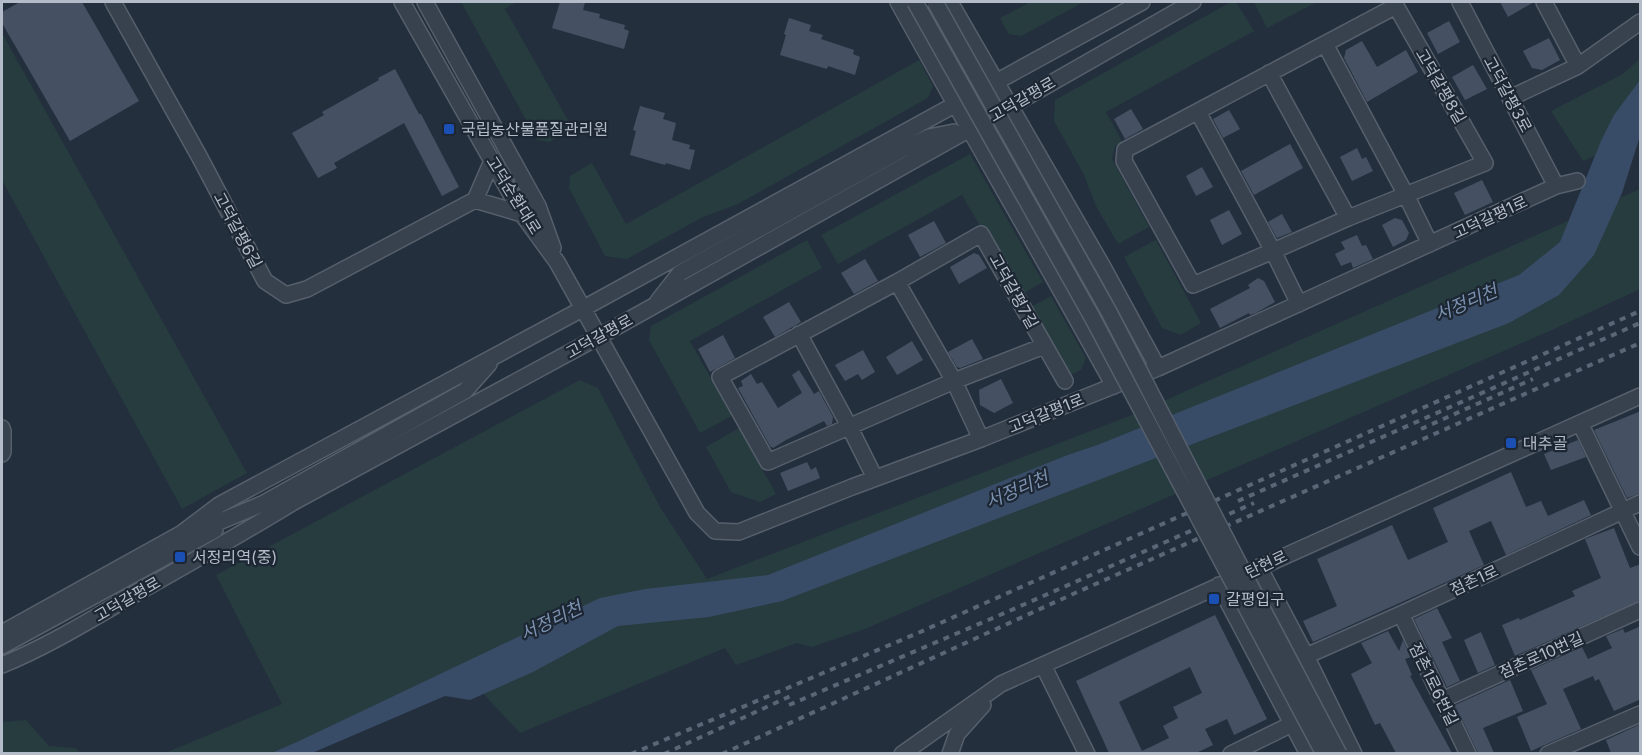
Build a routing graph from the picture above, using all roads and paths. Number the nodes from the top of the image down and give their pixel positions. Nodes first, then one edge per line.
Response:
1 (113, 2) edge
2 (402, 2) edge
3 (426, 2) edge
4 (898, 2) edge
5 (915, 2) edge
6 (934, 2) edge
7 (950, 2) edge
8 (1142, 2) edge
9 (1189, 2) edge
10 (1460, 2) edge
11 (1545, 2) edge
12 (1641, 22) edge
13 (1325, 44) junction
14 (1578, 66) junction
15 (1269, 73) junction
16 (997, 82) junction
17 (1510, 98) junction
18 (955, 104) junction
19 (1011, 106) junction
20 (1198, 112) junction
21 (969, 129) junction
22 (492, 161) junction
23 (1577, 181) dead end
24 (1556, 186) junction
25 (1406, 195) junction
26 (475, 200) junction
27 (522, 214) junction
28 (1348, 218) junction
29 (1430, 244) junction
30 (1273, 251) junction
31 (558, 262) junction
32 (1103, 267) junction
33 (897, 282) junction
34 (1061, 290) junction
35 (1299, 304) junction
36 (584, 308) junction
37 (799, 334) junction
38 (600, 336) junction
39 (1044, 346) junction
40 (497, 355) junction
41 (1158, 368) junction
42 (954, 381) junction
43 (1065, 381) dead end
44 (1113, 386) junction
45 (1641, 396) edge
46 (1580, 423) junction
47 (849, 426) junction
48 (2, 428) edge
49 (981, 439) junction
50 (2, 454) edge
51 (875, 478) junction
52 (292, 503) junction
53 (1641, 503) edge
54 (1623, 511) junction
55 (202, 527) junction
56 (182, 533) junction
57 (1641, 547) edge
58 (1259, 567) junction
59 (1219, 585) junction
60 (1641, 610) edge
61 (1401, 614) junction
62 (2, 633) edge
63 (2, 639) edge
64 (2, 646) edge
65 (1306, 656) junction
66 (2, 665) edge
67 (1043, 665) junction
68 (1001, 684) junction
69 (1442, 700) junction
70 (1641, 714) edge
71 (1292, 724) junction
72 (903, 753) edge
73 (950, 753) edge
74 (1087, 753) edge
75 (1231, 753) edge
76 (1308, 753) edge
77 (1324, 753) edge
78 (1339, 753) edge
79 (1354, 753) edge
80 (1468, 753) edge
81 (1548, 753) edge

1 - 26 street, 고덕갈평6길
2 - 22 street, 고덕순환대로
3 - 31 street, 고덕순환대로
4 - 18 street
5 - 77 street, bridge
6 - 78 street, bridge
7 - 16 street
8 - 16 street, 고덕갈평로
9 - 19 street, 고덕갈평로
10 - 17 street, 고덕갈평3로
11 - 14 street
12 - 14 street
13 - 15 street, 고덕갈평8길
13 - 25 street
13 - 25 street, 고덕갈평8길
14 - 17 street
15 - 20 street, 고덕갈평8길
15 - 28 street
16 - 18 street, 고덕갈평로
16 - 19 street
17 - 24 street, 고덕갈평3로
18 - 21 street
18 - 36 street, 고덕갈평로
19 - 21 street, 고덕갈평로
19 - 32 street
20 - 30 street
20 - 30 street, 고덕갈평8길
21 - 34 street
21 - 38 street, 고덕갈평로
22 - 26 street
22 - 27 street, 고덕순환대로
23 - 24 street, 고덕갈평1로
24 - 29 street, 고덕갈평1로
25 - 28 street, 고덕갈평8길
25 - 29 street
26 - 27 street
27 - 31 street, 고덕순환대로
28 - 30 street, 고덕갈평8길
29 - 35 street, 고덕갈평1로
30 - 35 street
31 - 36 street, 고덕순환대로
32 - 34 street
32 - 41 street
33 - 37 street, 고덕갈평7길
33 - 39 street, 고덕갈평7길
33 - 42 street
34 - 44 street
35 - 41 street, 고덕갈평1로
36 - 38 street, 고덕순환대로
36 - 40 street, 고덕갈평로
37 - 47 street
37 - 47 street, 고덕갈평7길
38 - 51 street, 고덕갈평1로
38 - 52 street, 고덕갈평로
39 - 42 street, 고덕갈평7길
39 - 43 street
40 - 55 street
40 - 56 street, 고덕갈평로
41 - 44 street, 고덕갈평1로
42 - 47 street, 고덕갈평7길
42 - 49 street
44 - 49 street, 고덕갈평1로
45 - 46 street, 탄현로
46 - 54 street
46 - 58 street, 탄현로
47 - 51 street
48 - 50 street
49 - 51 street, 고덕갈평1로
52 - 64 street
52 - 66 street, 고덕갈평로
53 - 54 street, 점촌1로
54 - 57 street
54 - 61 street, 점촌1로
55 - 56 street
55 - 63 street
56 - 62 street, 고덕갈평로
58 - 59 street, 탄현로
58 - 65 street
59 - 67 street, 탄현로
59 - 71 street
60 - 69 street, 점촌로10번길
61 - 65 street, 점촌1로
61 - 69 street, 점촌1로6번길
65 - 79 street
67 - 68 street, 탄현로
67 - 74 street
68 - 72 street, 탄현로
68 - 73 street
69 - 80 street, 점촌1로6번길
70 - 81 street
71 - 75 street
71 - 76 street

